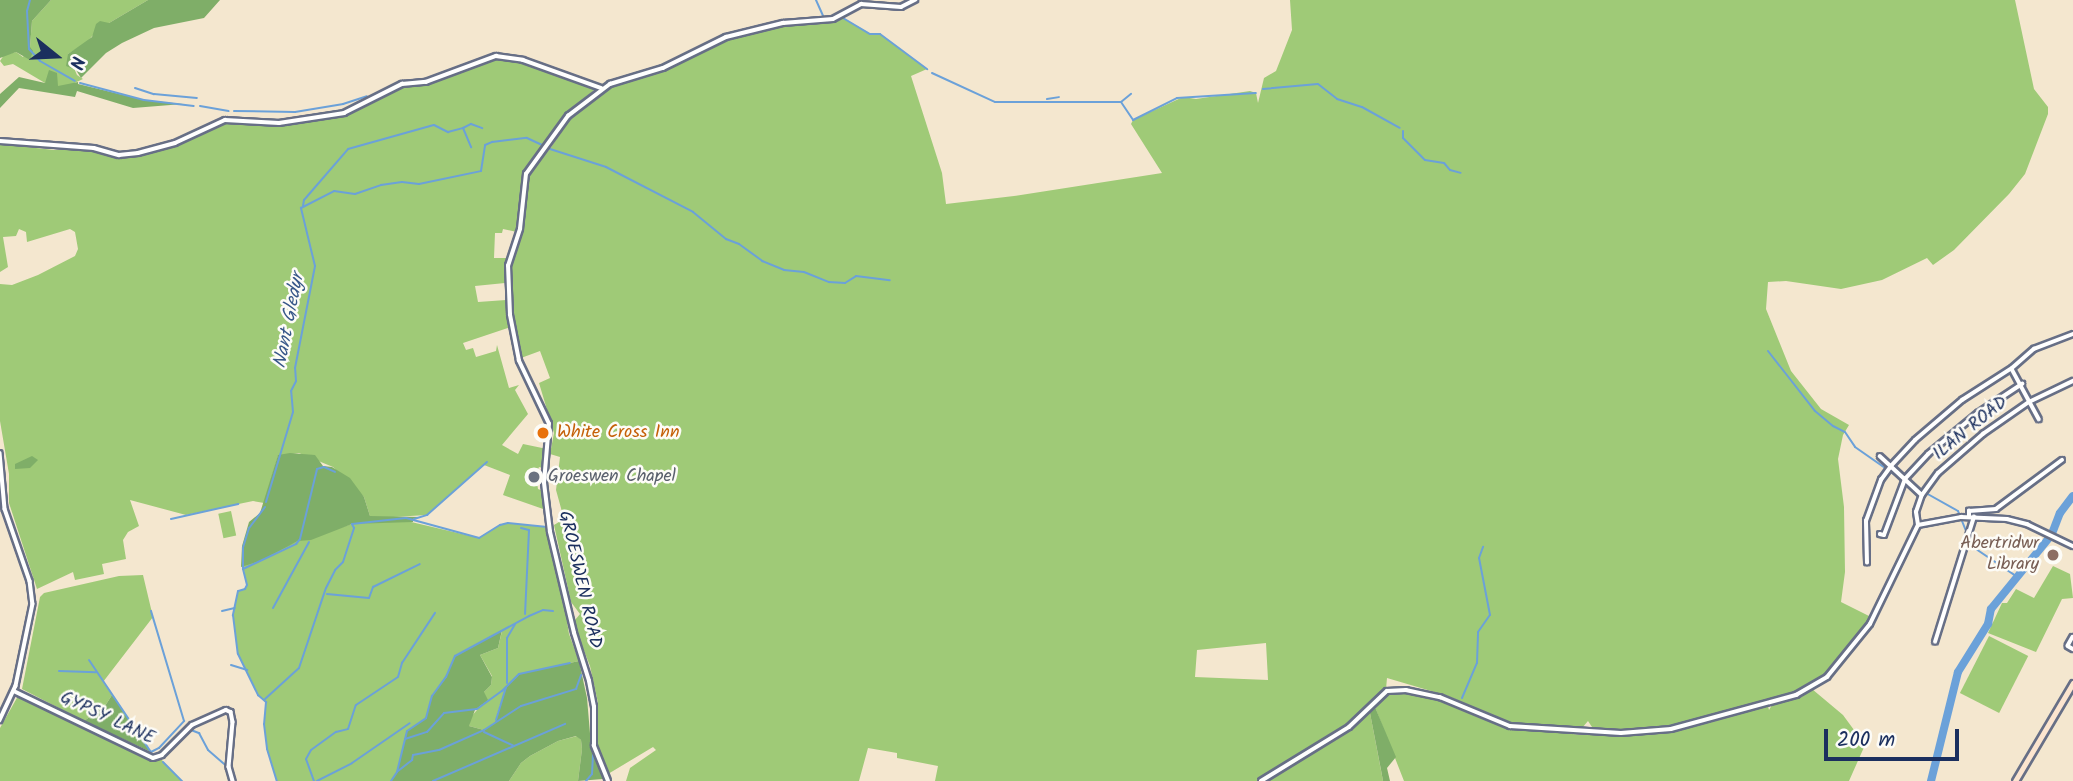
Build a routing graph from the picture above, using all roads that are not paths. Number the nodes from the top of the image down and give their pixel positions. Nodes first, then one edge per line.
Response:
1 (915, 0) edge
2 (602, 88) junction
3 (0, 141) edge
4 (2073, 334) edge
5 (2012, 368) junction
6 (2073, 381) edge
7 (2022, 384) junction
8 (2029, 401) junction
9 (2039, 419) dead end
10 (0, 453) edge
11 (1880, 456) dead end
12 (2062, 460) dead end
13 (1891, 466) junction
14 (1905, 479) junction
15 (1922, 495) junction
16 (1974, 516) junction
17 (1968, 517) junction
18 (1919, 525) junction
19 (1880, 534) dead end
20 (2073, 546) edge
21 (1867, 563) dead end
22 (2073, 637) edge
23 (1935, 642) dead end
24 (2073, 649) edge
25 (2073, 683) edge
26 (14, 691) junction
27 (0, 721) edge
28 (233, 781) edge
29 (608, 781) edge
30 (1261, 781) edge
31 (2015, 781) edge

1 - 2 street
2 - 3 street
2 - 29 street, GROESWEN ROAD
4 - 5 street
5 - 7 street
5 - 13 street
6 - 8 street, ILAN ROAD
7 - 8 street
7 - 14 street
8 - 9 street
8 - 15 street, ILAN ROAD
10 - 26 street
11 - 13 street
12 - 17 street
13 - 14 street
13 - 21 street
14 - 15 street
14 - 19 street
15 - 18 street
16 - 17 street
16 - 20 street
16 - 23 street
17 - 18 street
18 - 30 street
22 - 24 street
25 - 31 main road
26 - 27 street
26 - 28 street, GYPSY LANE

